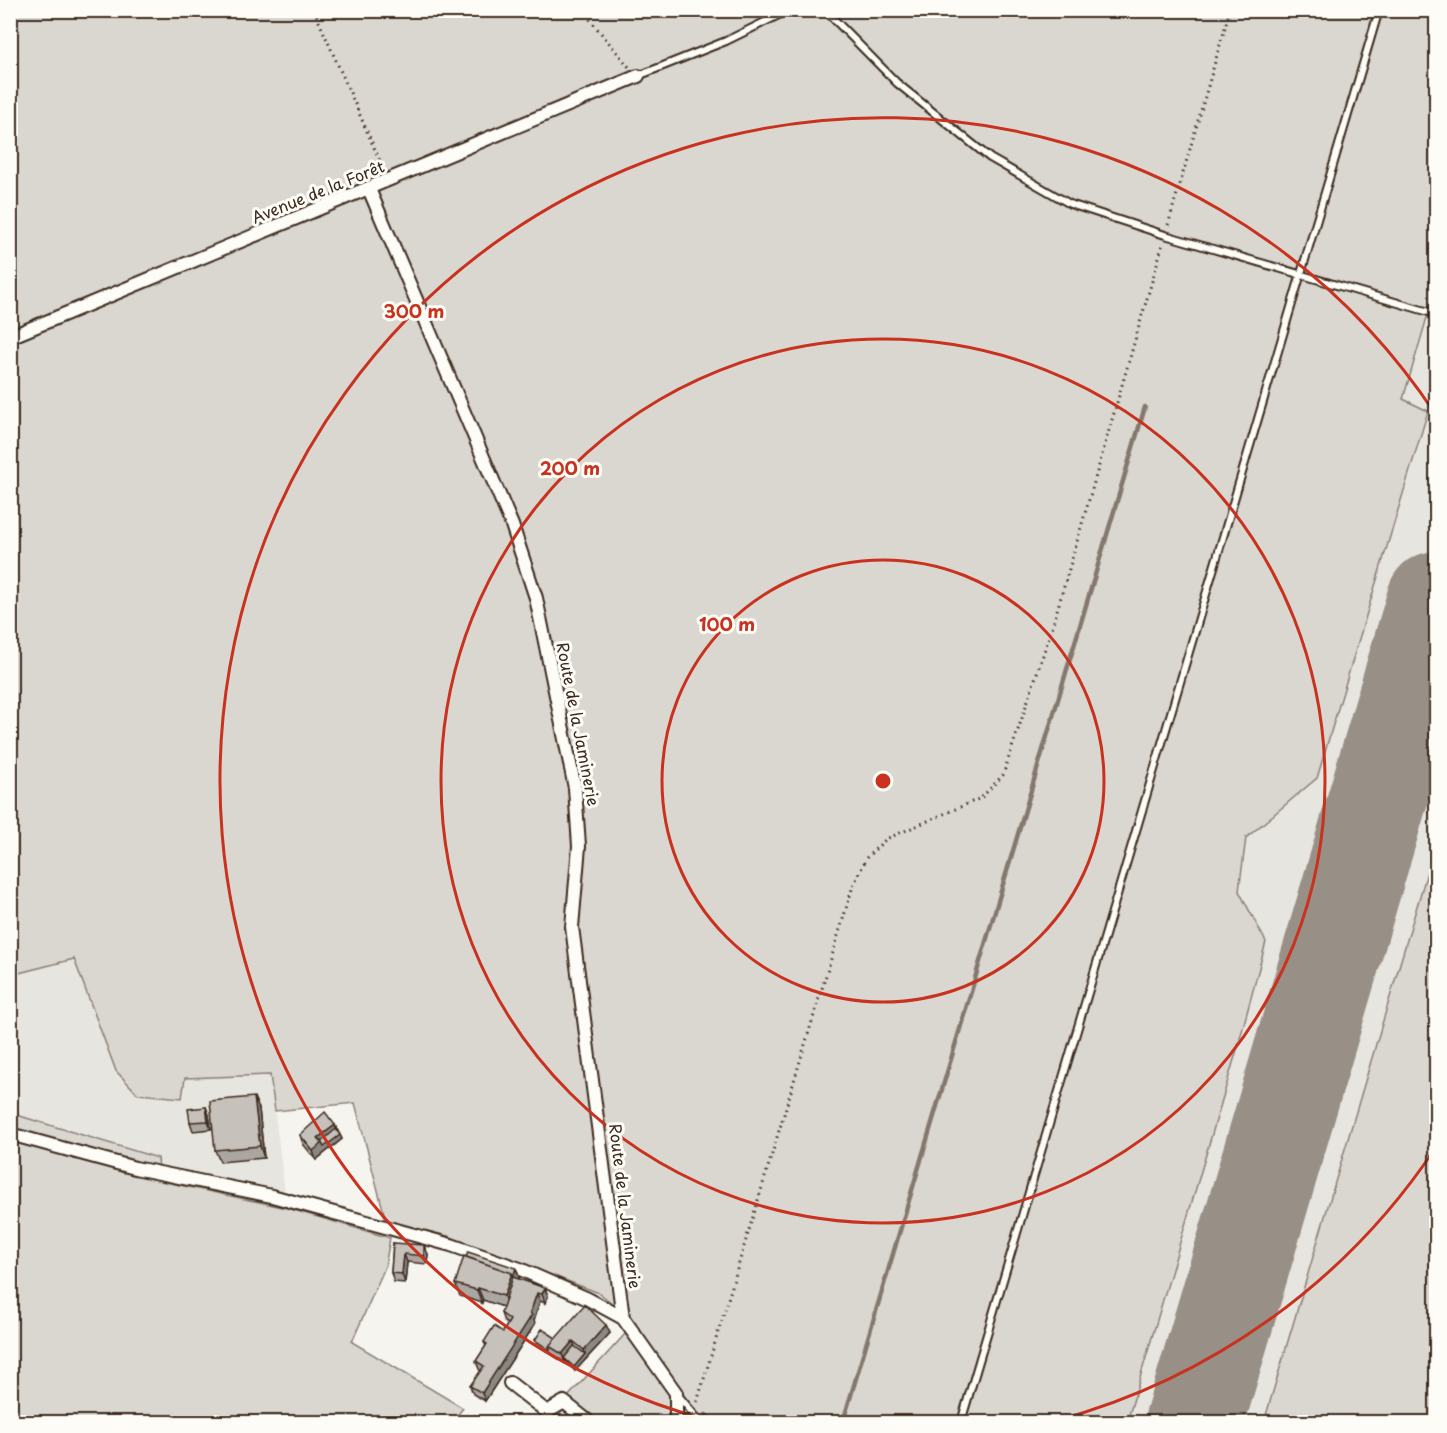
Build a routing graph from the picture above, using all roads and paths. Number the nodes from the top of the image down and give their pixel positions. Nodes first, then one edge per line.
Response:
1 (314, 10) edge
2 (582, 10) edge
3 (789, 10) edge
4 (825, 10) edge
5 (1230, 10) edge
6 (1379, 10) edge
7 (638, 76) junction
8 (388, 181) junction
9 (369, 189) junction
10 (1165, 235) junction
11 (1301, 275) junction
12 (1437, 314) edge
13 (10, 337) edge
14 (10, 1134) edge
15 (622, 1318) junction
16 (510, 1383) dead end
17 (676, 1393) junction
18 (693, 1415) junction
19 (589, 1422) edge
20 (676, 1422) edge
21 (700, 1422) edge
22 (961, 1422) edge

1 - 8 path
2 - 7 path
3 - 7 lane
4 - 10 lane
5 - 10 path
6 - 11 lane
7 - 8 street, Avenue de la Forêt
8 - 9 street, Avenue de la Forêt
9 - 13 street, Avenue de la Forêt
9 - 15 street, Route de la Jaminerie
10 - 11 lane
10 - 18 path
11 - 12 lane
11 - 22 lane
14 - 15 street
15 - 17 street, Route de la Jaminerie
16 - 19 street
17 - 18 lane
17 - 20 street
18 - 21 lane

